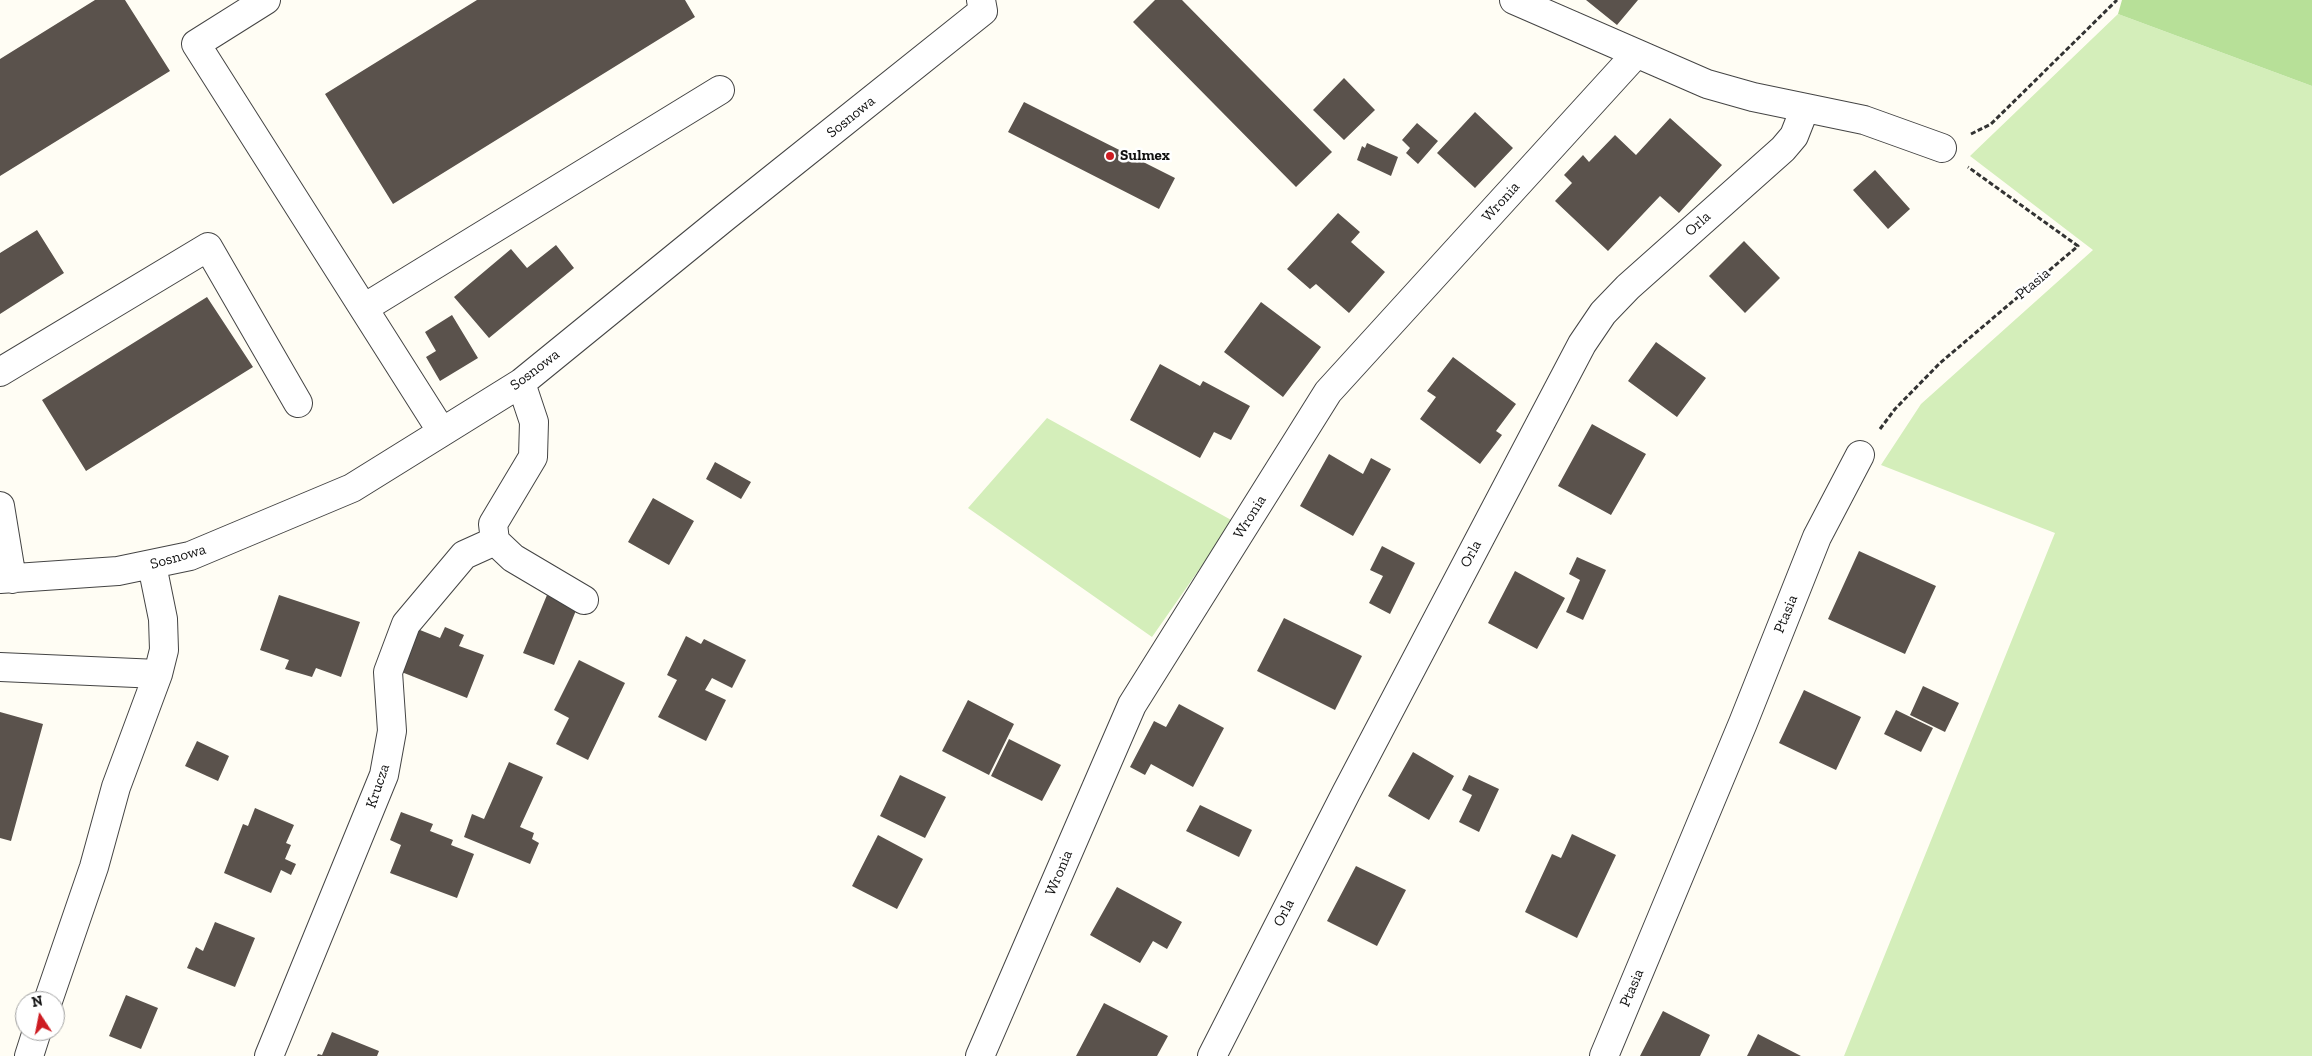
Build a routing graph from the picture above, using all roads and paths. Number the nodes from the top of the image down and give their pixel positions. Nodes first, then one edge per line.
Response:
1 (266, 0) edge
2 (1514, 0) edge
3 (2117, 0) edge
4 (989, 4) edge
5 (1636, 54) junction
6 (720, 90) dead end
7 (1805, 108) junction
8 (1942, 148) junction
9 (364, 308) junction
10 (0, 372) edge
11 (522, 383) junction
12 (298, 403) dead end
13 (442, 432) junction
14 (1860, 455) joint
15 (0, 506) edge
16 (495, 541) junction
17 (152, 565) junction
18 (6, 579) edge
19 (584, 600) dead end
20 (0, 667) edge
21 (158, 674) junction
22 (51, 991) edge
23 (34, 1041) edge
24 (29, 1056) edge
25 (269, 1056) edge
26 (980, 1056) edge
27 (1212, 1056) edge
28 (1604, 1056) edge

1 - 9 street
2 - 5 street
3 - 8 path
4 - 11 street, Sosnowa
5 - 7 street
5 - 26 street, Wronia
6 - 9 street
7 - 8 street
7 - 27 street, Orla
8 - 14 path, Ptasia
9 - 13 street
10 - 12 street
11 - 13 street, Sosnowa
11 - 16 street
13 - 17 street, Sosnowa
14 - 28 street, Ptasia
15 - 18 street
16 - 19 street
16 - 25 street, Krucza
17 - 18 street, Sosnowa
17 - 21 street
20 - 21 street
21 - 22 street
23 - 24 street

